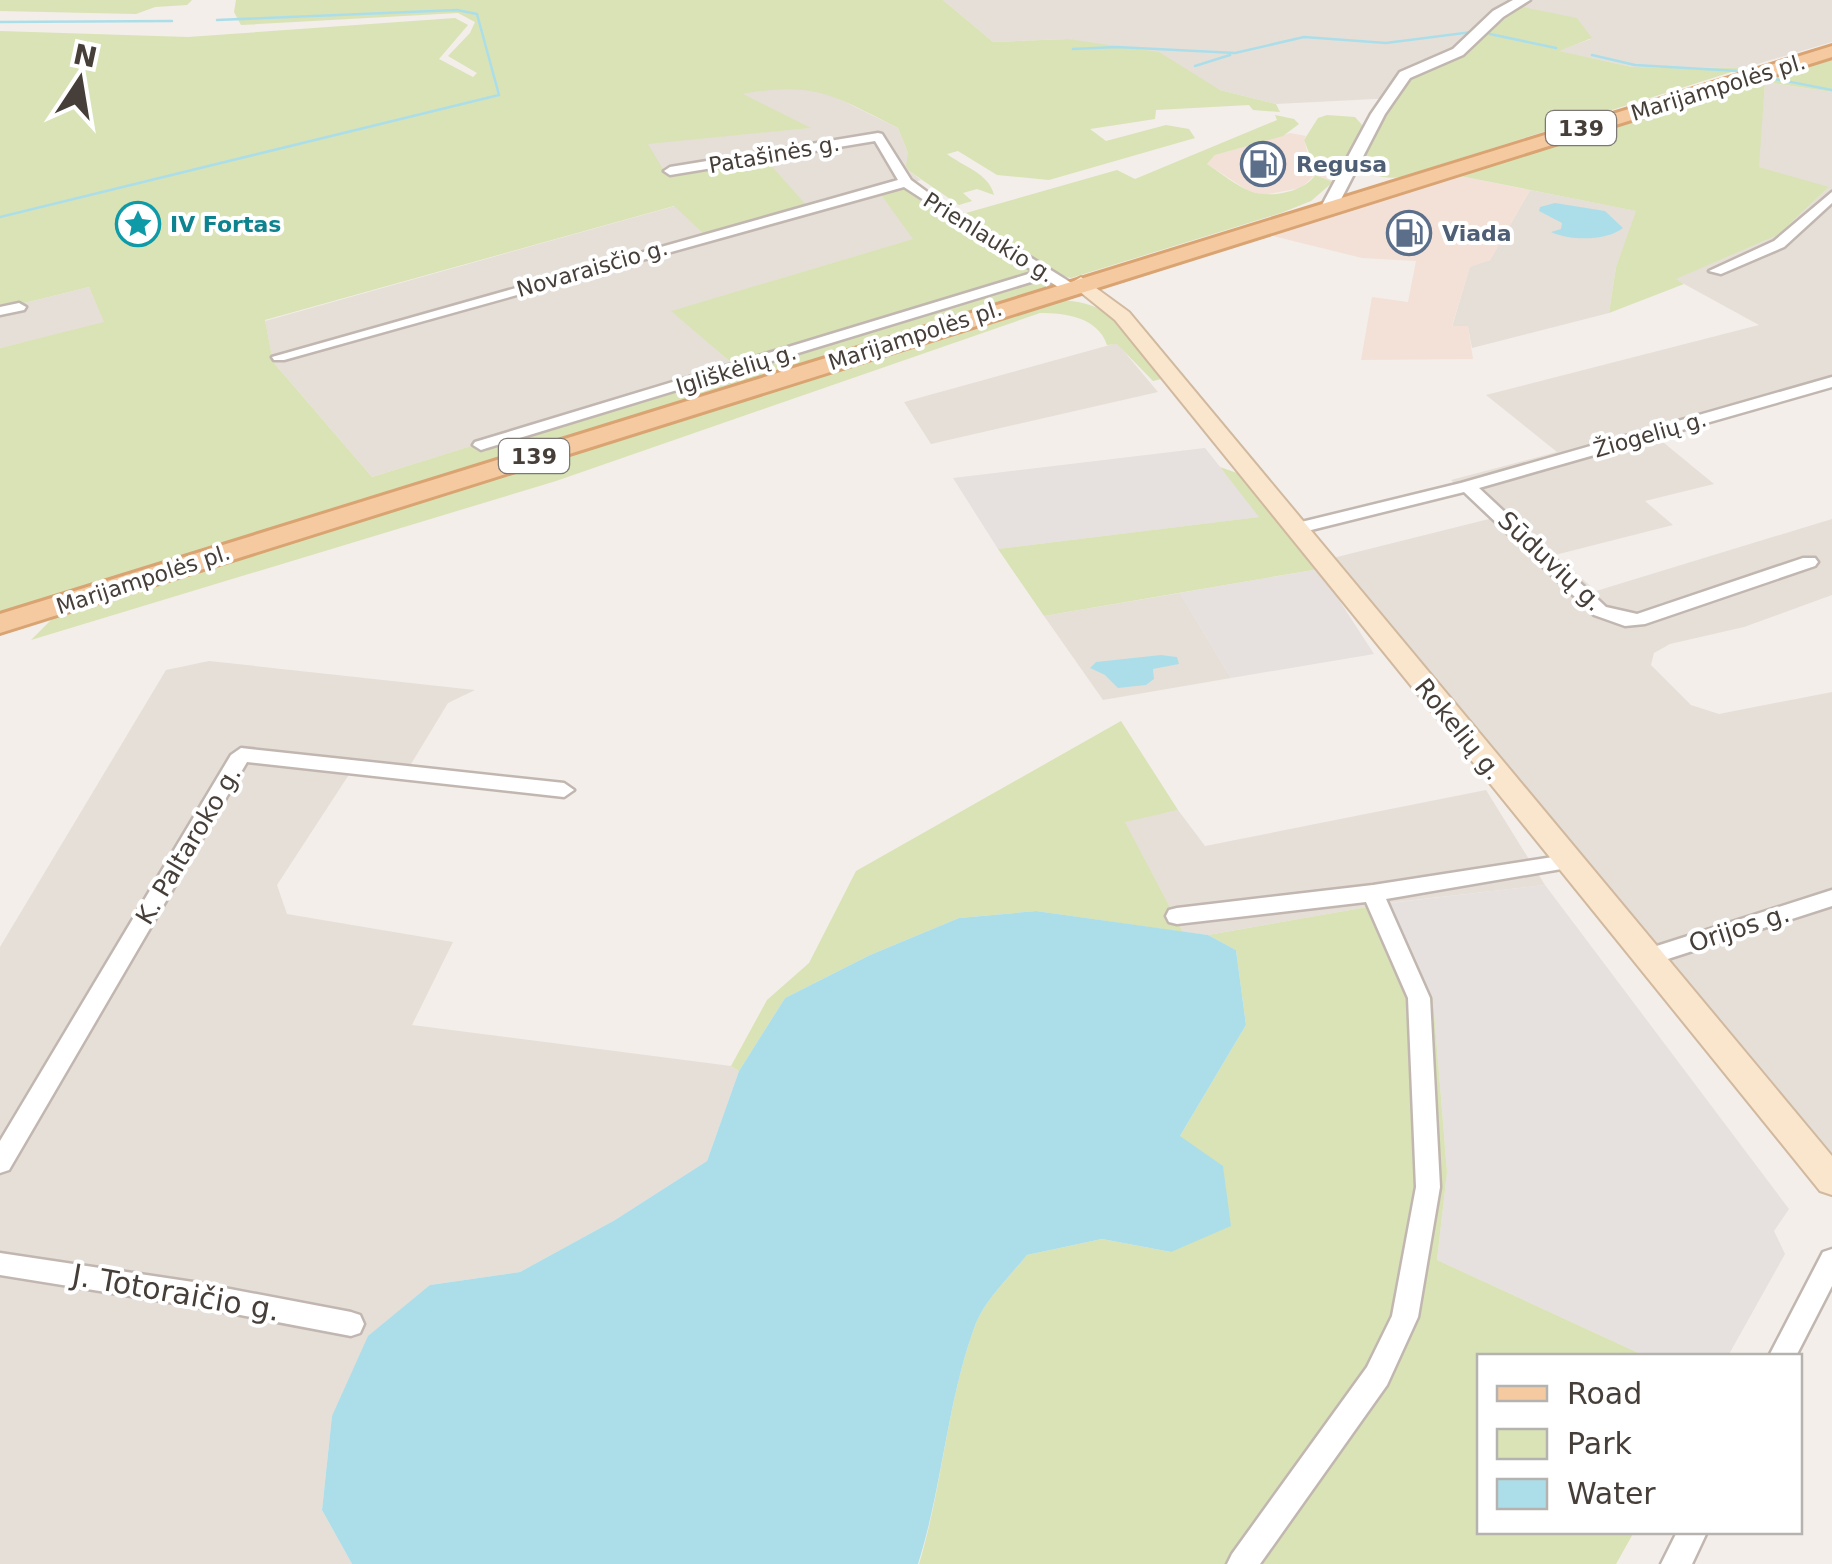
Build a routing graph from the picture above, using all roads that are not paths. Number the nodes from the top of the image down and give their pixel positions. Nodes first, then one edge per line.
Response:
1 (1523, 0) edge
2 (1832, 52) edge
3 (878, 137) joint
4 (670, 171) dead end
5 (906, 182) junction
6 (1832, 196) edge
7 (1330, 205) junction
8 (1716, 271) dead end
9 (1065, 281) junction
10 (18, 307) dead end
11 (0, 312) edge
12 (279, 357) dead end
13 (1832, 382) edge
14 (481, 445) dead end
15 (1467, 486) junction
16 (1295, 529) junction
17 (1809, 562) dead end
18 (0, 624) edge
19 (564, 790) dead end
20 (1566, 862) junction
21 (1372, 894) junction
22 (1832, 898) edge
23 (1177, 916) dead end
24 (1646, 958) junction
25 (0, 1162) edge
26 (1832, 1181) edge
27 (1832, 1260) edge
28 (0, 1264) edge
29 (351, 1324) dead end
30 (1783, 1354) edge
31 (1691, 1534) edge
32 (1242, 1564) edge
33 (1676, 1564) edge

1 - 7 street
2 - 7 main road, Marijampolės pl. / 139
3 - 4 street, Patašinės g.
3 - 5 street, Prienlaukio g.
5 - 9 street, Prienlaukio g.
5 - 12 street, Novaraisčio g.
6 - 8 street
7 - 9 main road, Marijampolės pl. / 139
9 - 14 street, Igliškėlių g.
9 - 16 main road, Rokelių g.
9 - 18 main road, Marijampolės pl. / 139
10 - 11 street
13 - 15 street, Žiogelių g.
15 - 16 street
15 - 17 street, Sūduvių g.
16 - 20 main road, Rokelių g.
19 - 25 street, K. Paltaroko g.
20 - 21 street
20 - 24 main road, Rokelių g.
21 - 23 street
21 - 32 street
22 - 24 street, Orijos g.
24 - 26 main road, Rokelių g.
27 - 30 street
28 - 29 street, J. Totoraičio g.
31 - 33 street

